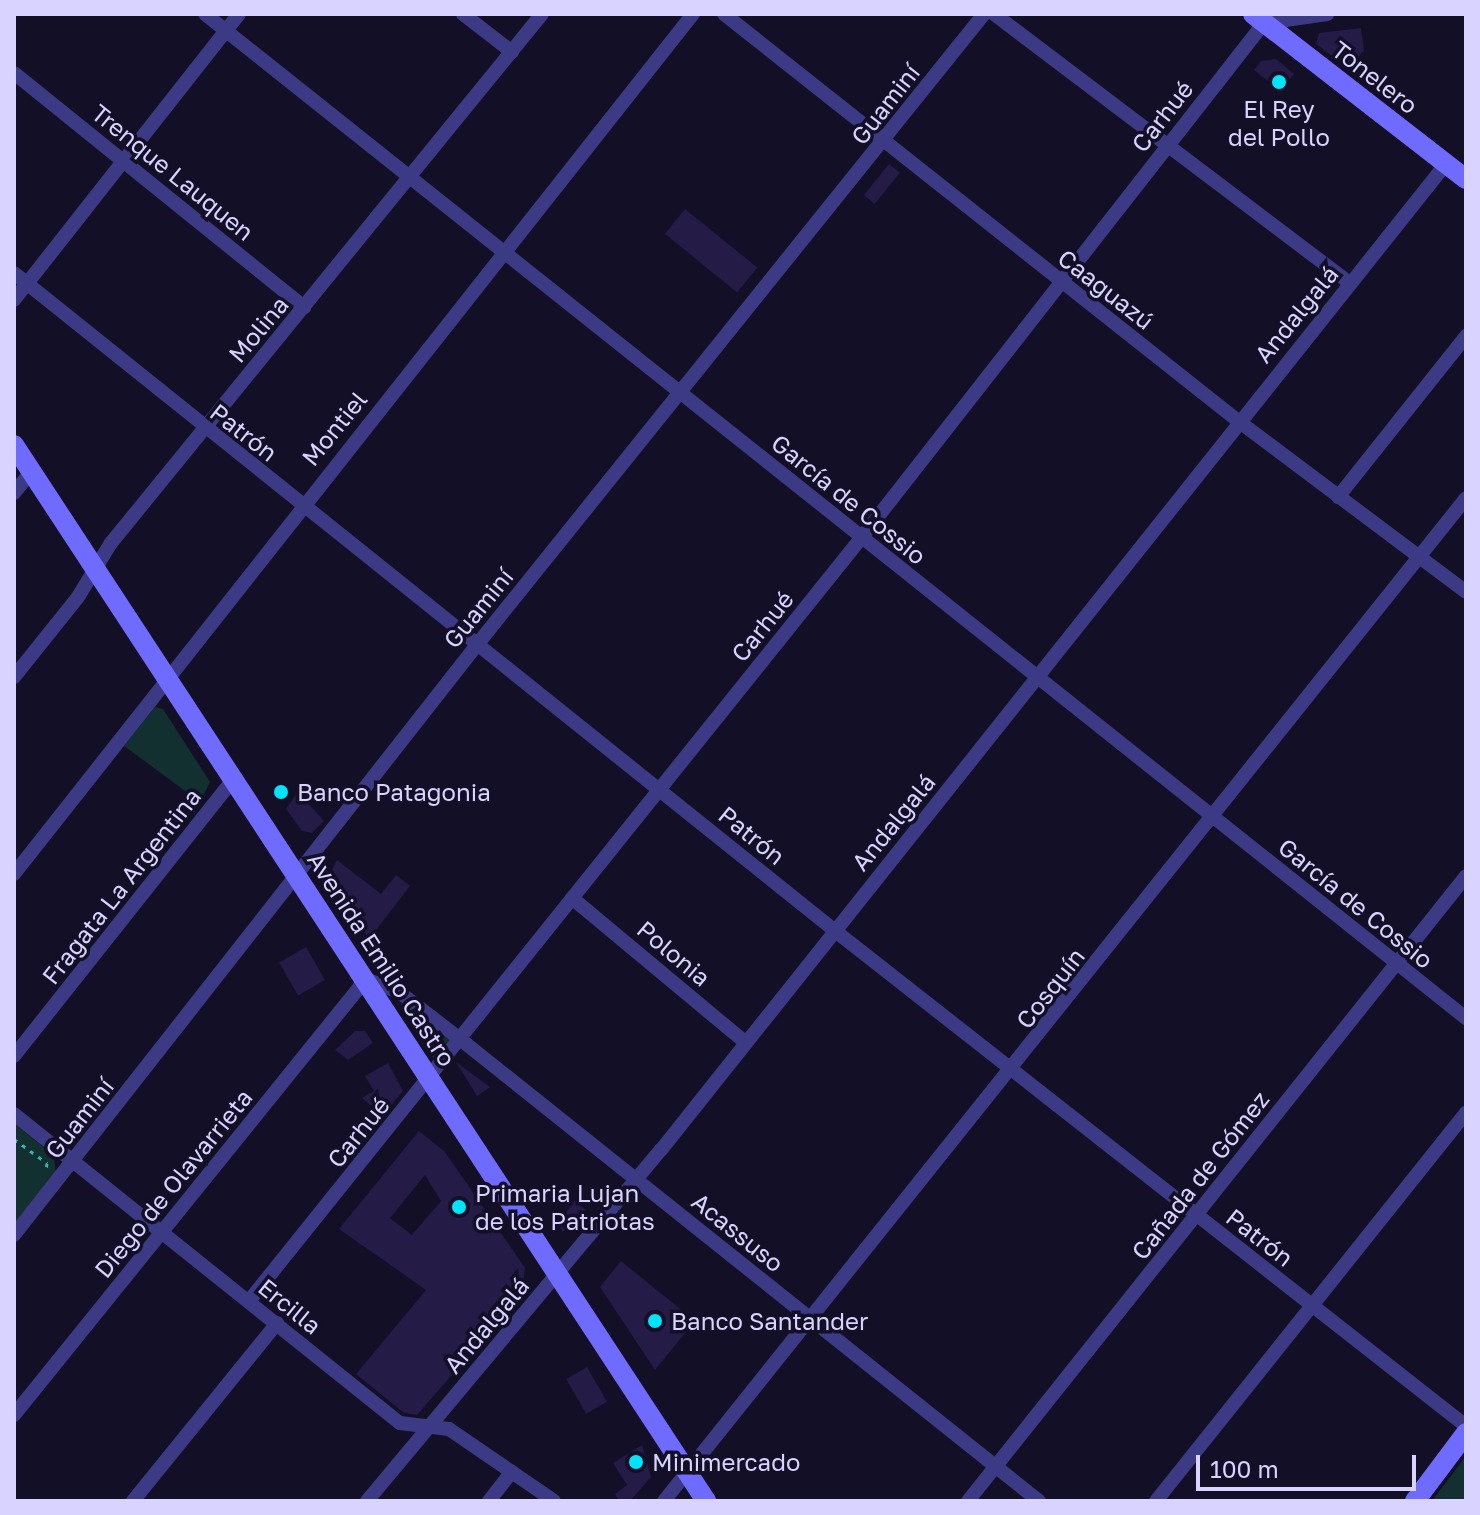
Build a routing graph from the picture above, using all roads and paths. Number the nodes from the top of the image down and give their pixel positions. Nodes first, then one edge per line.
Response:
1 (205, 14) edge
2 (239, 14) edge
3 (463, 14) edge
4 (542, 14) edge
5 (693, 14) edge
6 (724, 14) edge
7 (984, 14) edge
8 (994, 14) edge
9 (1327, 14) edge
10 (1260, 17) edge
11 (226, 31) junction
12 (512, 52) junction
13 (14, 73) edge
14 (882, 143) junction
15 (1169, 144) junction
16 (125, 161) junction
17 (1446, 164) junction
18 (410, 178) junction
19 (1466, 179) edge
20 (503, 252) junction
21 (14, 273) edge
22 (1060, 280) junction
23 (26, 283) junction
24 (1350, 283) junction
25 (14, 300) edge
26 (304, 307) junction
27 (1466, 336) edge
28 (680, 392) junction
29 (1237, 420) junction
30 (204, 428) junction
31 (14, 445) edge
32 (31, 472) junction
33 (14, 493) edge
34 (1338, 497) junction
35 (1466, 498) edge
36 (301, 505) junction
37 (862, 537) junction
38 (1418, 557) junction
39 (95, 567) junction
40 (1466, 592) edge
41 (480, 641) junction
42 (166, 676) junction
43 (1037, 676) junction
44 (14, 677) edge
45 (233, 780) junction
46 (661, 788) junction
47 (1213, 817) junction
48 (14, 874) edge
49 (296, 875) junction
50 (1466, 876) edge
51 (572, 898) junction
52 (834, 930) junction
53 (1397, 963) junction
54 (366, 979) junction
55 (1466, 1018) edge
56 (460, 1039) junction
57 (746, 1043) junction
58 (14, 1056) edge
59 (1013, 1070) junction
60 (429, 1079) junction
61 (1466, 1113) edge
62 (14, 1114) edge
63 (14, 1139) edge
64 (74, 1160) junction
65 (45, 1176) dead end
66 (636, 1178) junction
67 (1197, 1215) junction
68 (164, 1230) junction
69 (14, 1235) edge
70 (557, 1274) junction
71 (249, 1301) junction
72 (1311, 1305) junction
73 (813, 1321) junction
74 (277, 1323) junction
75 (14, 1415) edge
76 (1466, 1426) edge
77 (428, 1427) junction
78 (1466, 1433) edge
79 (996, 1466) junction
80 (512, 1472) junction
81 (688, 1473) junction
82 (133, 1501) edge
83 (367, 1501) edge
84 (489, 1501) edge
85 (554, 1501) edge
86 (664, 1501) edge
87 (706, 1501) edge
88 (968, 1501) edge
89 (1039, 1501) edge
90 (1156, 1501) edge
91 (1415, 1501) edge

1 - 11 street, García de Cossio
2 - 11 street
3 - 12 street
4 - 12 street, Molina
5 - 20 street, Montiel
6 - 14 street, Caaguazú
7 - 14 street, Guaminí
8 - 15 street
9 - 10 street
10 - 15 street, Carhué
10 - 17 main road, Tonelero
11 - 16 street
11 - 18 street, García de Cossio
12 - 18 street, Molina
13 - 16 street, Trenque Lauquen
14 - 22 street, Caaguazú
14 - 28 street, Guaminí
15 - 22 street, Carhué
15 - 24 street
16 - 23 street
16 - 26 street, Trenque Lauquen
17 - 19 main road, Tonelero
17 - 24 street, Andalgalá
18 - 20 street, García de Cossio
18 - 26 street, Molina
20 - 28 street, García de Cossio
20 - 36 street, Montiel
21 - 23 street, Patrón
22 - 29 street, Caaguazú
22 - 37 street, Carhué
23 - 25 street
23 - 30 street, Patrón
24 - 29 street, Andalgalá
26 - 30 street, Molina
27 - 34 street
28 - 37 street, García de Cossio
28 - 41 street, Guaminí
29 - 34 street, Caaguazú
29 - 43 street, Andalgalá
30 - 36 street, Patrón
30 - 39 street, Molina
31 - 32 main road, Avenida Emilio Castro
32 - 33 street
32 - 39 main road, Avenida Emilio Castro
34 - 38 street, Caaguazú
35 - 38 street, Cosquín
36 - 41 street, Patrón
36 - 42 street, Montiel
37 - 43 street, García de Cossio
37 - 46 street, Carhué
38 - 40 street, Caaguazú
38 - 47 street, Cosquín
39 - 42 main road, Avenida Emilio Castro
39 - 44 street, Molina
41 - 46 street, Patrón
41 - 49 street, Guaminí
42 - 45 main road, Avenida Emilio Castro
42 - 48 street, Montiel
43 - 47 street, García de Cossio
43 - 52 street, Andalgalá
45 - 49 main road, Avenida Emilio Castro
45 - 58 street, Fragata La Argentina
46 - 51 street, Carhué
46 - 52 street, Patrón
47 - 53 street, García de Cossio
47 - 59 street, Cosquín
49 - 54 main road, Avenida Emilio Castro
49 - 64 street, Guaminí
50 - 53 street, Cañada de Gómez
51 - 56 street, Carhué
51 - 57 street, Polonia
52 - 57 street, Andalgalá
52 - 59 street, Patrón
53 - 55 street, García de Cossio
53 - 67 street, Cañada de Gómez
54 - 56 street, Acassuso
54 - 60 main road, Avenida Emilio Castro
54 - 68 street, Diego de Olavarrieta
56 - 60 street, Carhué
56 - 66 street, Acassuso
57 - 66 street, Andalgalá
59 - 67 street, Patrón
59 - 73 street, Cosquín
60 - 70 main road, Avenida Emilio Castro
60 - 71 street, Carhué
61 - 72 street
62 - 64 street, Ercilla
63 - 65 path
64 - 68 street, Ercilla
64 - 69 street, Guaminí
66 - 70 street, Andalgalá
66 - 73 street, Acassuso
67 - 72 street, Patrón
67 - 79 street, Cañada de Gómez
68 - 71 street, Ercilla
68 - 75 street, Diego de Olavarrieta
70 - 77 street, Andalgalá
70 - 81 main road, Avenida Emilio Castro
71 - 74 street, Ercilla
72 - 76 street, Patrón
72 - 90 street
73 - 79 street, Acassuso
73 - 81 street, Cosquín
74 - 77 street, Ercilla
74 - 82 street
77 - 80 street, Ercilla
77 - 83 street, Andalgalá
78 - 91 main road
79 - 88 street, Cañada de Gómez
79 - 89 street, Acassuso
80 - 84 street
80 - 85 street, Ercilla
81 - 86 street, Cosquín
81 - 87 main road, Avenida Emilio Castro

